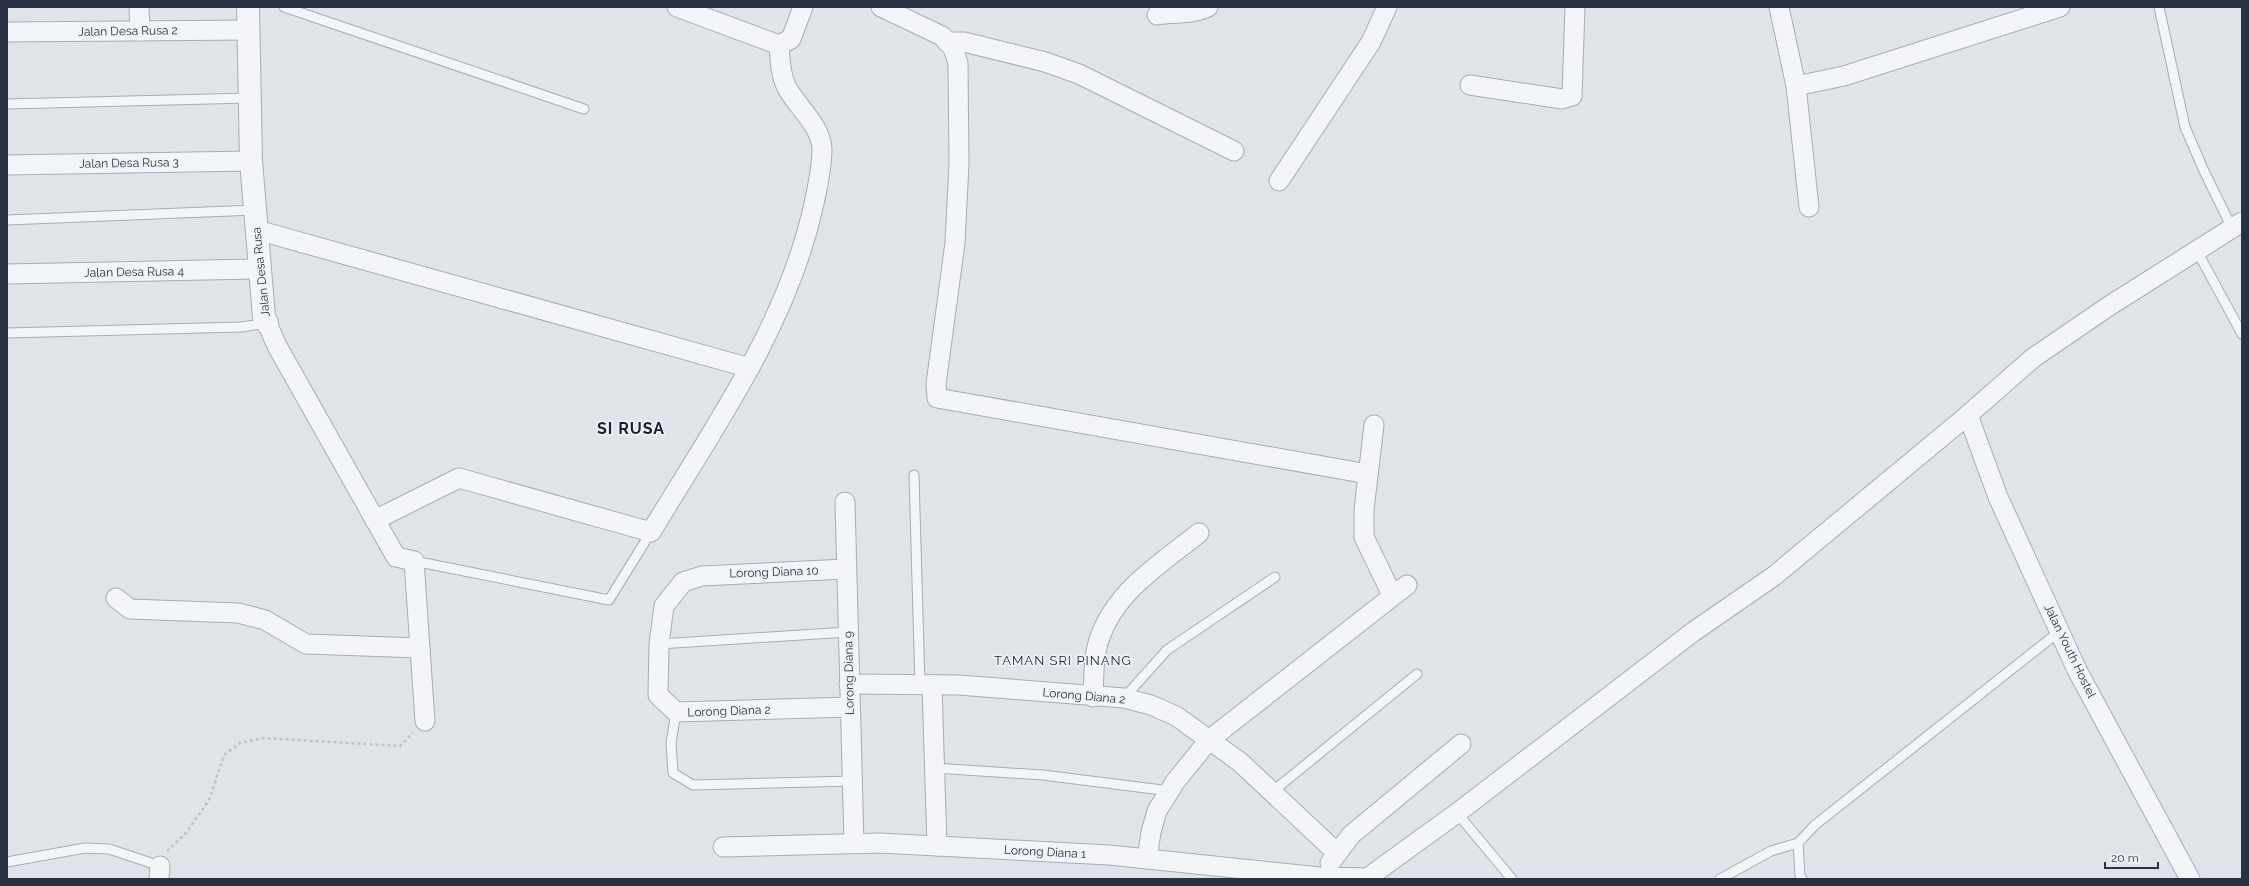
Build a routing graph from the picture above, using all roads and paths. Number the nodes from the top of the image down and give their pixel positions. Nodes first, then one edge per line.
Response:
1 (138, 7) edge
2 (248, 7) edge
3 (284, 7) edge
4 (677, 7) edge
5 (803, 7) edge
6 (880, 7) edge
7 (1208, 7) edge
8 (1387, 7) edge
9 (1576, 7) edge
10 (1779, 7) edge
11 (2060, 7) edge
12 (2159, 7) edge
13 (1157, 15) dead end
14 (248, 30) junction
15 (140, 31) junction
16 (7, 32) edge
17 (947, 42) junction
18 (779, 45) junction
19 (1470, 84) dead end
20 (1796, 86) junction
21 (250, 98) junction
22 (7, 104) edge
23 (584, 109) dead end
24 (1234, 151) dead end
25 (250, 161) junction
26 (7, 165) edge
27 (1279, 181) dead end
28 (1809, 206) dead end
29 (7, 220) edge
30 (256, 220) junction
31 (2237, 225) edge
32 (2197, 251) junction
33 (260, 269) junction
34 (7, 274) edge
35 (267, 323) junction
36 (7, 333) edge
37 (2242, 334) edge
38 (750, 368) junction
39 (1968, 415) junction
40 (1374, 426) dead end
41 (1368, 474) junction
42 (914, 475) dead end
43 (844, 502) dead end
44 (375, 520) junction
45 (651, 532) junction
46 (1200, 533) dead end
47 (414, 561) junction
48 (846, 569) junction
49 (702, 576) joint
50 (1274, 577) dead end
51 (116, 598) dead end
52 (848, 632) junction
53 (2060, 632) junction
54 (659, 644) junction
55 (420, 648) junction
56 (1417, 674) dead end
57 (850, 684) junction
58 (926, 685) junction
59 (1093, 697) junction
60 (1124, 698) junction
61 (850, 707) junction
62 (676, 712) junction
63 (425, 721) joint
64 (1208, 740) junction
65 (1461, 744) dead end
66 (934, 768) junction
67 (853, 780) junction
68 (1170, 791) junction
69 (1272, 792) junction
70 (1457, 813) junction
71 (854, 843) junction
72 (1798, 843) junction
73 (937, 846) junction
74 (723, 847) dead end
75 (1337, 854) junction
76 (1147, 859) junction
77 (7, 862) edge
78 (159, 872) edge
79 (1320, 877) junction
80 (1366, 879) edge
81 (1512, 879) edge
82 (1720, 879) edge
83 (1802, 879) edge
84 (2190, 879) edge

1 - 15 street
2 - 14 street, Jalan Desa Rusa
3 - 23 lane
4 - 18 street
5 - 18 street
6 - 17 street
7 - 13 street
8 - 27 street
9 - 19 street
10 - 20 street
11 - 20 street
12 - 31 lane
14 - 15 street, Jalan Desa Rusa 2
14 - 21 street, Jalan Desa Rusa
15 - 16 street, Jalan Desa Rusa 2
17 - 24 street
17 - 41 street
18 - 38 street
20 - 28 street
21 - 22 lane
21 - 25 street, Jalan Desa Rusa
25 - 26 street, Jalan Desa Rusa 3
25 - 30 street, Jalan Desa Rusa
29 - 30 lane
30 - 33 street, Jalan Desa Rusa
30 - 38 street
31 - 32 street
32 - 37 lane
32 - 39 street
33 - 34 street, Jalan Desa Rusa 4
33 - 35 street, Jalan Desa Rusa
35 - 36 lane
35 - 44 street, Jalan Desa Rusa
38 - 45 street
39 - 53 street, Jalan Youth Hostel
39 - 70 street
40 - 41 street
41 - 64 street
42 - 58 lane
43 - 48 street, Lorong Diana 9
44 - 45 street
44 - 47 street, Jalan Desa Rusa
45 - 47 lane
46 - 59 street
47 - 55 street
48 - 49 street, Lorong Diana 10
48 - 52 street, Lorong Diana 9
49 - 54 street, Lorong Diana 2
50 - 60 lane
51 - 55 street
52 - 54 lane
52 - 57 street, Lorong Diana 9
53 - 72 lane
53 - 84 street, Jalan Youth Hostel
54 - 62 street, Lorong Diana 2
55 - 63 street
56 - 69 lane
57 - 58 street, Lorong Diana 2
57 - 61 street, Lorong Diana 9
58 - 59 street, Lorong Diana 2
58 - 66 street
59 - 60 street, Lorong Diana 2
60 - 64 street, Lorong Diana 2
61 - 62 street, Lorong Diana 2
61 - 67 street, Lorong Diana 9
62 - 67 lane
63 - 78 path
64 - 68 street
64 - 69 street, Lorong Diana 2
65 - 75 street
66 - 68 lane
66 - 73 street
67 - 71 street, Lorong Diana 9
68 - 76 street
69 - 75 street, Lorong Diana 2
70 - 80 street
70 - 81 lane
71 - 73 street, Lorong Diana 1
71 - 74 street, Lorong Diana 1
72 - 82 lane
72 - 83 lane
73 - 76 street, Lorong Diana 1
75 - 79 street
76 - 79 street, Lorong Diana 1
77 - 78 lane
79 - 80 street, Lorong Diana 1

